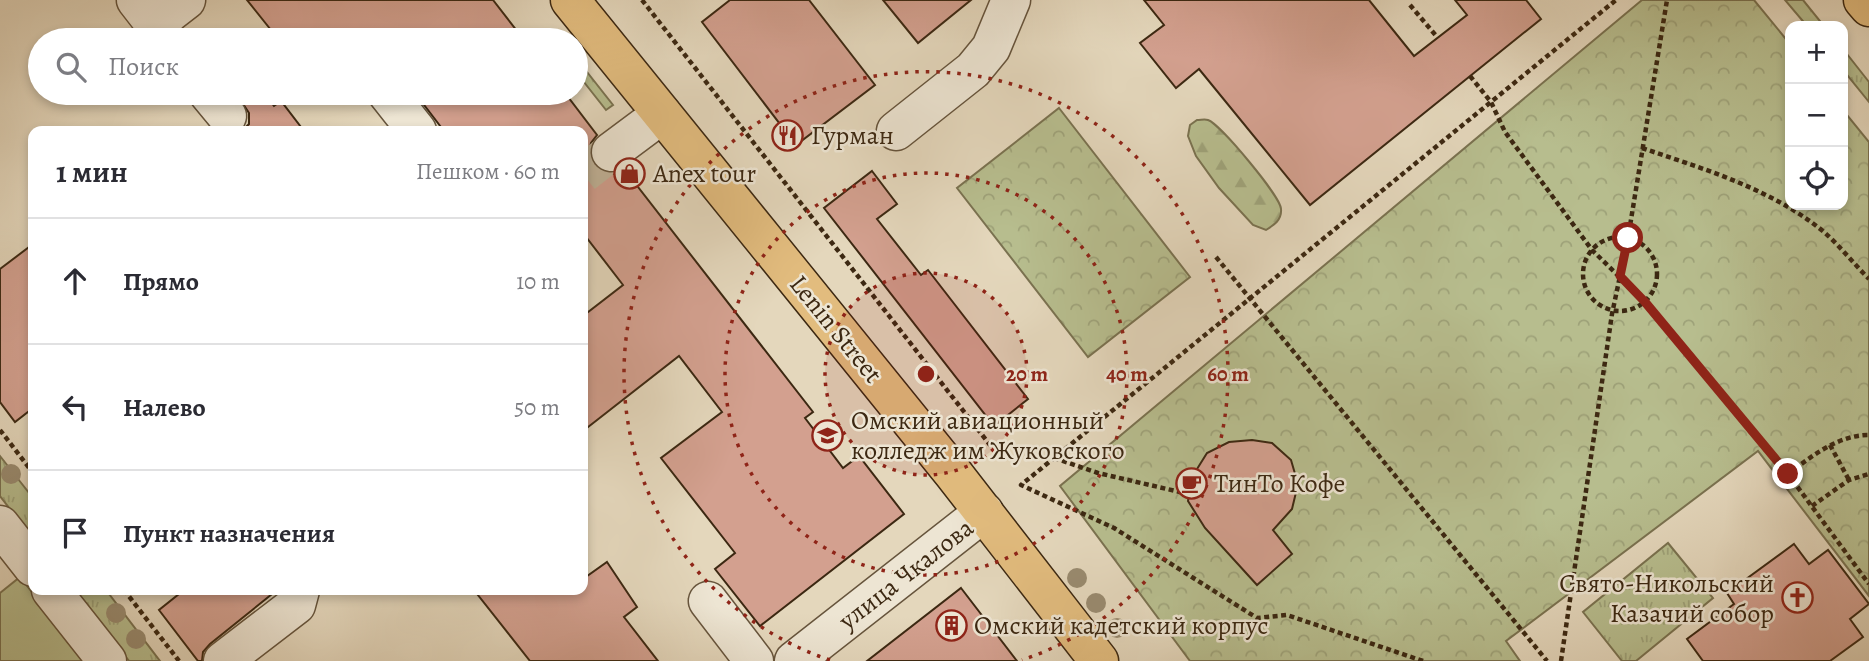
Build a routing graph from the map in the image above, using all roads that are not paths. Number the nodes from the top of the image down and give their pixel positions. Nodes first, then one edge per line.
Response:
1 (186, 0) edge
2 (570, 0) edge
3 (1011, 0) edge
4 (1863, 0) edge
5 (1869, 8) edge
6 (153, 21) edge
7 (396, 105) edge
8 (662, 114) junction
9 (413, 126) edge
10 (896, 131) dead end
11 (611, 152) tunnel mouth
12 (984, 512) junction
13 (0, 525) edge
14 (28, 561) edge
15 (55, 595) edge
16 (299, 595) edge
17 (708, 601) dead end
18 (107, 661) edge
19 (223, 661) edge
20 (754, 661) edge
21 (794, 661) edge
22 (1099, 661) edge

1 - 6 street
2 - 8 main road, Lenin Street
3 - 10 street
4 - 5 main road
7 - 9 street
8 - 11 street
8 - 12 main road, Lenin Street
12 - 21 street, улица Чкалова
12 - 22 main road, Lenin Street
13 - 14 street
15 - 18 street
16 - 19 street
17 - 20 street

